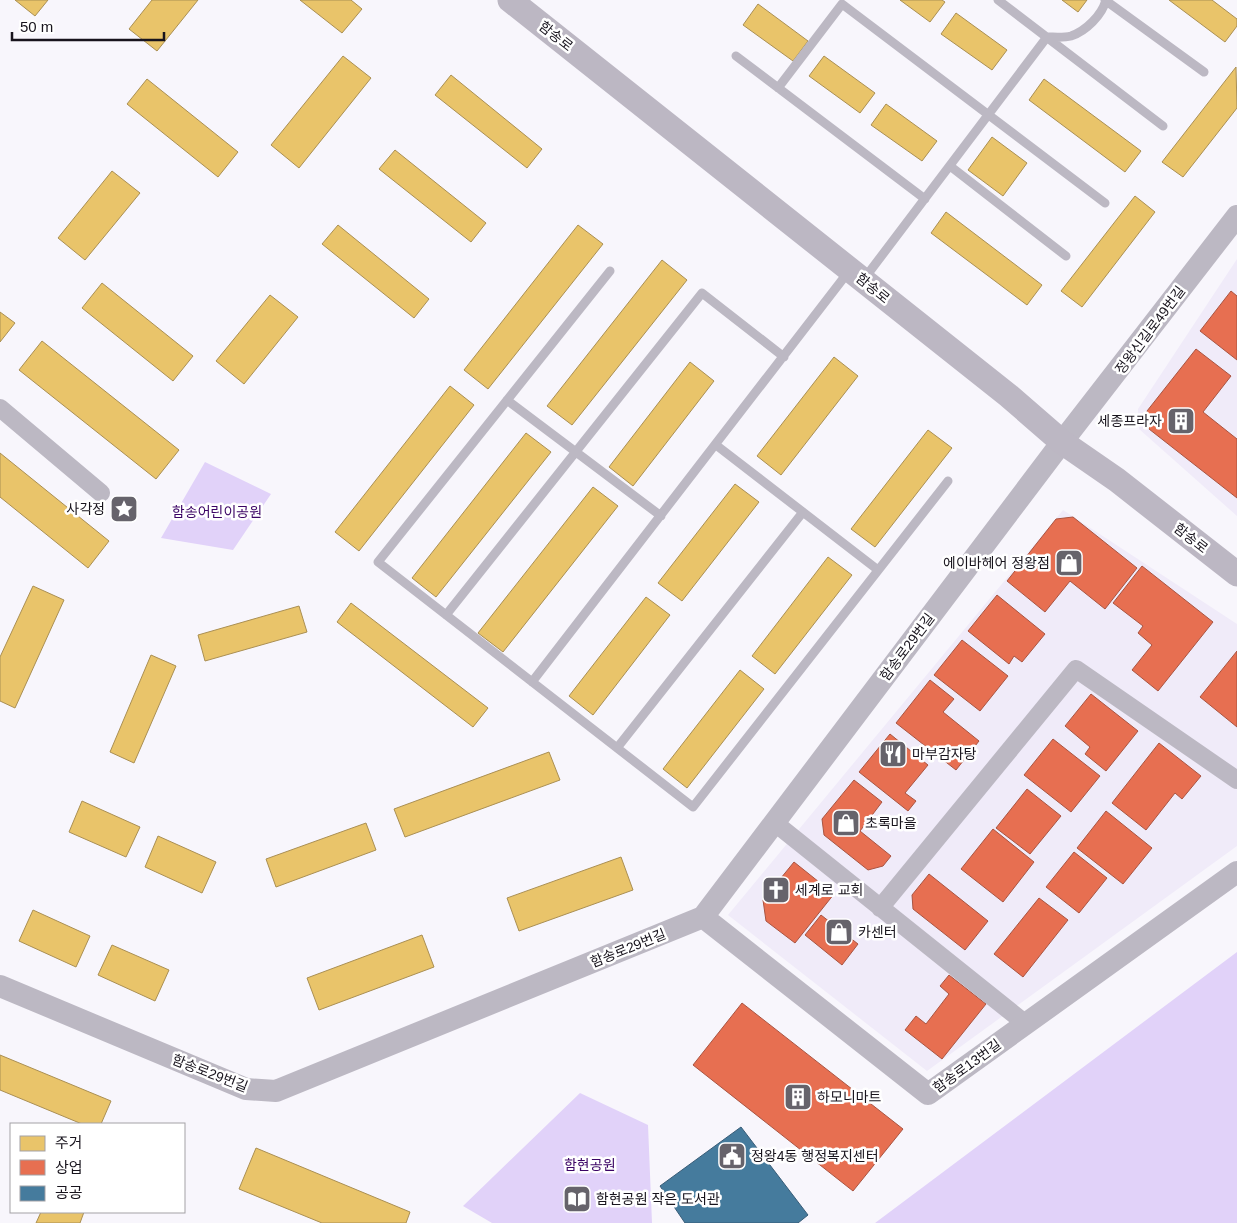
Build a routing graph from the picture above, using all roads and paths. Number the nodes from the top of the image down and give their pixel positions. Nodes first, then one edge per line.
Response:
1 (510, 0) edge
2 (998, 0) edge
3 (1106, 0) edge
4 (1047, 37) junction
5 (736, 56) dead end
6 (1204, 72) dead end
7 (778, 88) junction
8 (988, 115) junction
9 (1164, 126) dead end
10 (950, 166) junction
11 (925, 199) junction
12 (1106, 203) dead end
13 (1237, 216) edge
14 (1066, 256) dead end
15 (610, 271) dead end
16 (857, 274) junction
17 (784, 357) junction
18 (508, 400) junction
19 (0, 408) edge
20 (1062, 442) junction
21 (716, 445) junction
22 (576, 452) junction
23 (948, 481) dead end
24 (101, 493) dead end
25 (803, 512) junction
26 (661, 516) junction
27 (878, 570) junction
28 (1237, 574) edge
29 (446, 615) junction
30 (532, 682) junction
31 (617, 748) junction
32 (1237, 780) edge
33 (774, 823) junction
34 (1237, 872) edge
35 (880, 908) junction
36 (703, 918) junction
37 (0, 986) edge
38 (1026, 1024) junction

1 - 16 main road, 함송로
2 - 4 lane
3 - 4 lane
3 - 6 lane
4 - 8 lane
4 - 9 lane
5 - 7 lane
7 - 8 lane
7 - 11 lane
8 - 10 lane
8 - 12 lane
10 - 11 lane
10 - 14 lane
11 - 16 lane
13 - 20 street, 정왕신길로49번길
15 - 18 lane
16 - 17 lane
16 - 20 main road, 함송로
17 - 21 lane
17 - 22 lane
18 - 22 lane
18 - 29 lane
19 - 24 street
20 - 28 main road, 함송로
20 - 33 street, 함송로29번길
21 - 25 lane
21 - 26 lane
22 - 26 lane
22 - 29 lane
23 - 27 lane
25 - 27 lane
25 - 31 lane
26 - 30 lane
27 - 31 lane
29 - 30 lane
30 - 31 lane
32 - 35 street
33 - 35 street
33 - 36 street, 함송로29번길
34 - 38 street, 함송로13번길
35 - 38 street
36 - 37 street, 함송로29번길
36 - 38 street, 함송로13번길

